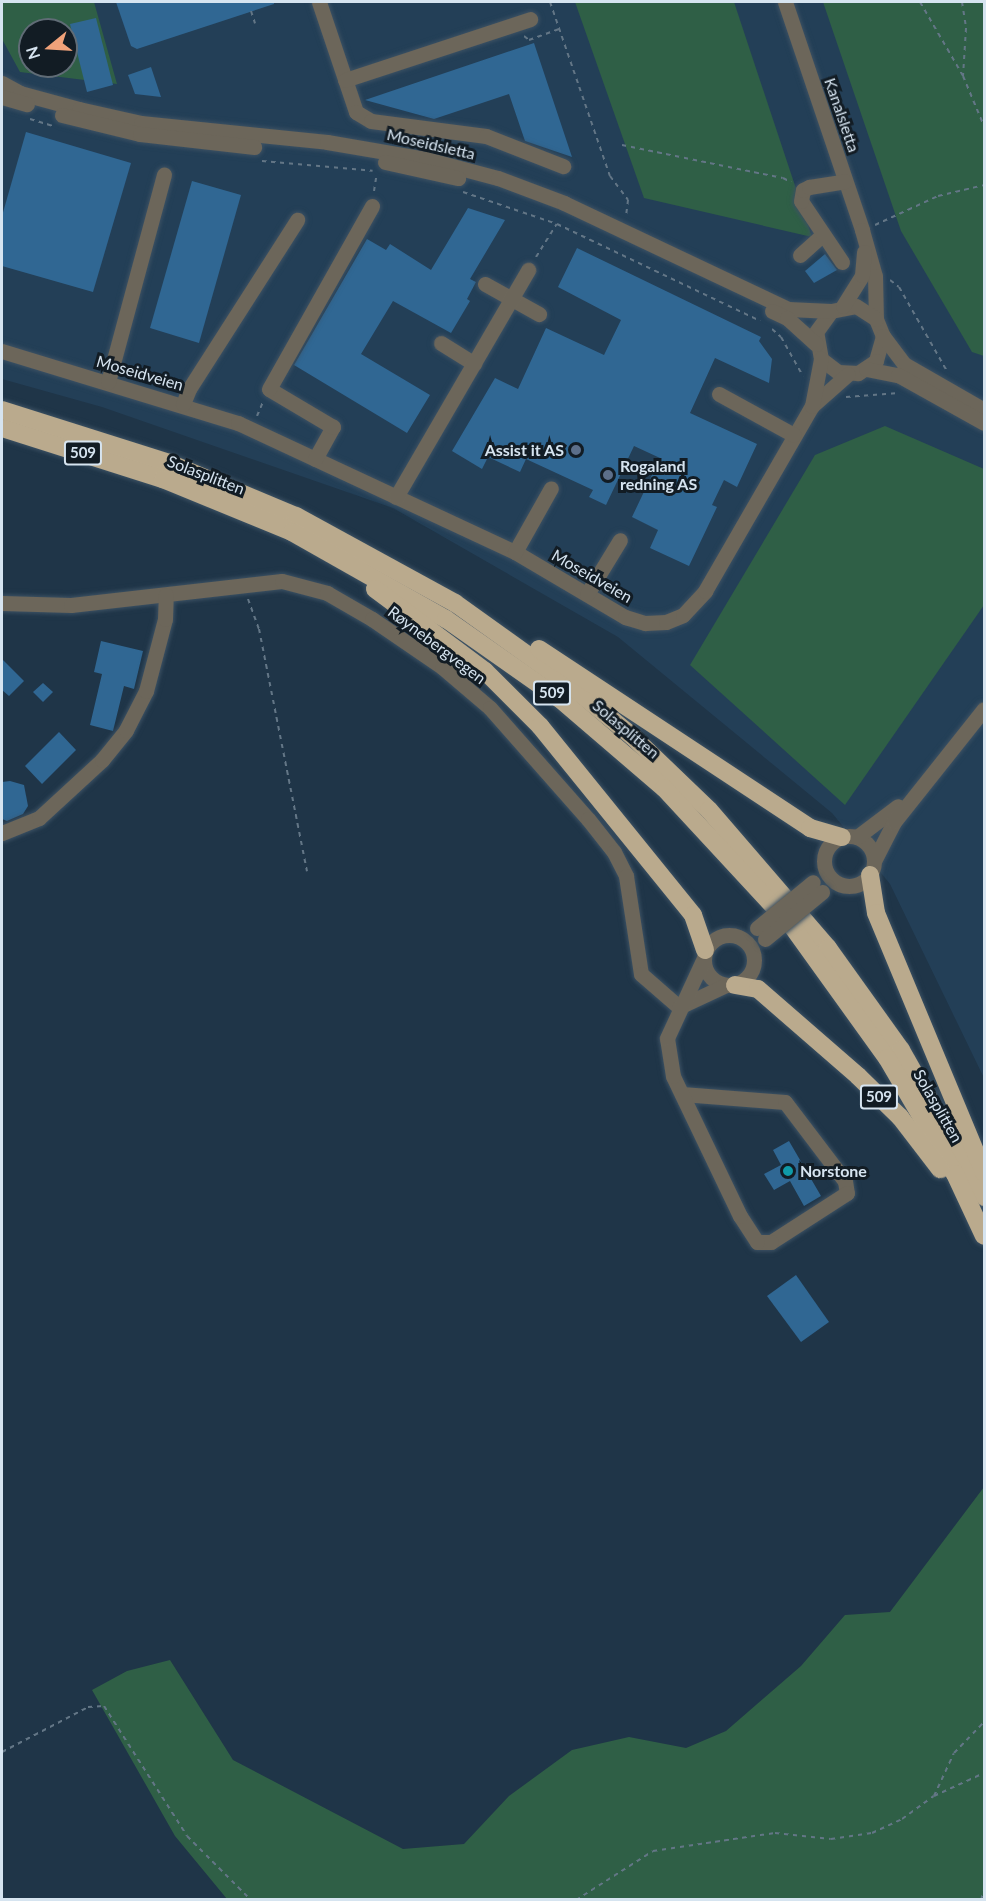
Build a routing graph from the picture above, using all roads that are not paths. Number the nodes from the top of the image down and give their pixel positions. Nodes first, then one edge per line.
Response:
1 (320, 2) edge
2 (785, 2) edge
3 (530, 19) dead end
4 (345, 80) junction
5 (2, 83) edge
6 (2, 97) edge
7 (563, 166) dead end
8 (164, 174) dead end
9 (845, 181) junction
10 (372, 206) road end
11 (297, 220) dead end
12 (863, 235) junction
13 (821, 236) junction
14 (800, 255) dead end
15 (842, 262) dead end
16 (528, 270) road end
17 (485, 284) dead end
18 (513, 299) junction
19 (837, 309) junction
20 (539, 314) dead end
21 (876, 319) junction
22 (883, 336) junction
23 (441, 343) dead end
24 (2, 351) edge
25 (819, 352) junction
26 (474, 364) junction
27 (866, 369) junction
28 (848, 374) junction
29 (108, 382) junction
30 (719, 394) dead end
31 (183, 404) junction
32 (812, 406) junction
33 (2, 410) edge
34 (984, 410) edge
35 (984, 423) edge
36 (2, 428) edge
37 (794, 435) junction
38 (315, 459) junction
39 (551, 488) dead end
40 (396, 497) junction
41 (292, 532) junction
42 (620, 540) dead end
43 (515, 552) junction
44 (587, 594) junction
45 (166, 595) junction
46 (2, 603) edge
47 (455, 603) junction
48 (984, 709) edge
49 (951, 753) junction
50 (2, 833) edge
51 (849, 837) junction
52 (872, 868) junction
53 (826, 870) junction
54 (840, 885) junction
55 (818, 887) junction
56 (761, 933) junction
57 (737, 936) junction
58 (704, 955) junction
59 (754, 956) junction
60 (730, 985) junction
61 (679, 1007) junction
62 (682, 1094) junction
63 (984, 1172) edge
64 (984, 1197) edge
65 (984, 1236) edge
66 (984, 1249) edge

1 - 4 street
2 - 9 street, Kanalsletta
3 - 4 street
4 - 7 street
5 - 19 street, Moseidsletta
6 - 25 street, Moseidsletta
8 - 29 street
9 - 12 street, Kanalsletta
9 - 13 street
10 - 38 street
11 - 31 street
12 - 19 street
12 - 21 street, Kanalsletta
13 - 14 street
13 - 15 street
16 - 18 street
17 - 18 street
18 - 20 street
18 - 26 street
19 - 21 street
19 - 25 street
21 - 22 street
22 - 27 street
22 - 34 street
23 - 26 street
24 - 29 street, Moseidveien
25 - 28 street
25 - 32 street
26 - 40 street
27 - 28 street
27 - 35 street
28 - 32 street
29 - 31 street, Moseidveien
30 - 37 street
31 - 38 street, Moseidveien
32 - 37 street, Moseidveien
33 - 47 highway, Solasplitten / 509
36 - 41 highway, Solasplitten / 509
37 - 44 street, Moseidveien
38 - 40 street, Moseidveien
39 - 43 street
40 - 43 street, Moseidveien
41 - 58 highway, 509
41 - 65 highway, Solasplitten / 509
42 - 44 street
43 - 44 street, Moseidveien
45 - 46 street, Røynebergvegen
45 - 50 street
45 - 61 street, Røynebergvegen
47 - 51 highway, 509
47 - 64 highway, Solasplitten / 509
48 - 49 street
49 - 51 street
49 - 52 street
51 - 52 street
51 - 53 street
52 - 54 street
52 - 63 highway
53 - 54 street
53 - 55 street
54 - 55 street
55 - 56 street, bridge
56 - 57 street
56 - 59 street
57 - 58 street
57 - 59 street
58 - 60 street
58 - 61 street
59 - 60 street
60 - 61 street
60 - 66 highway, 509
61 - 62 street
62 - 62 street

